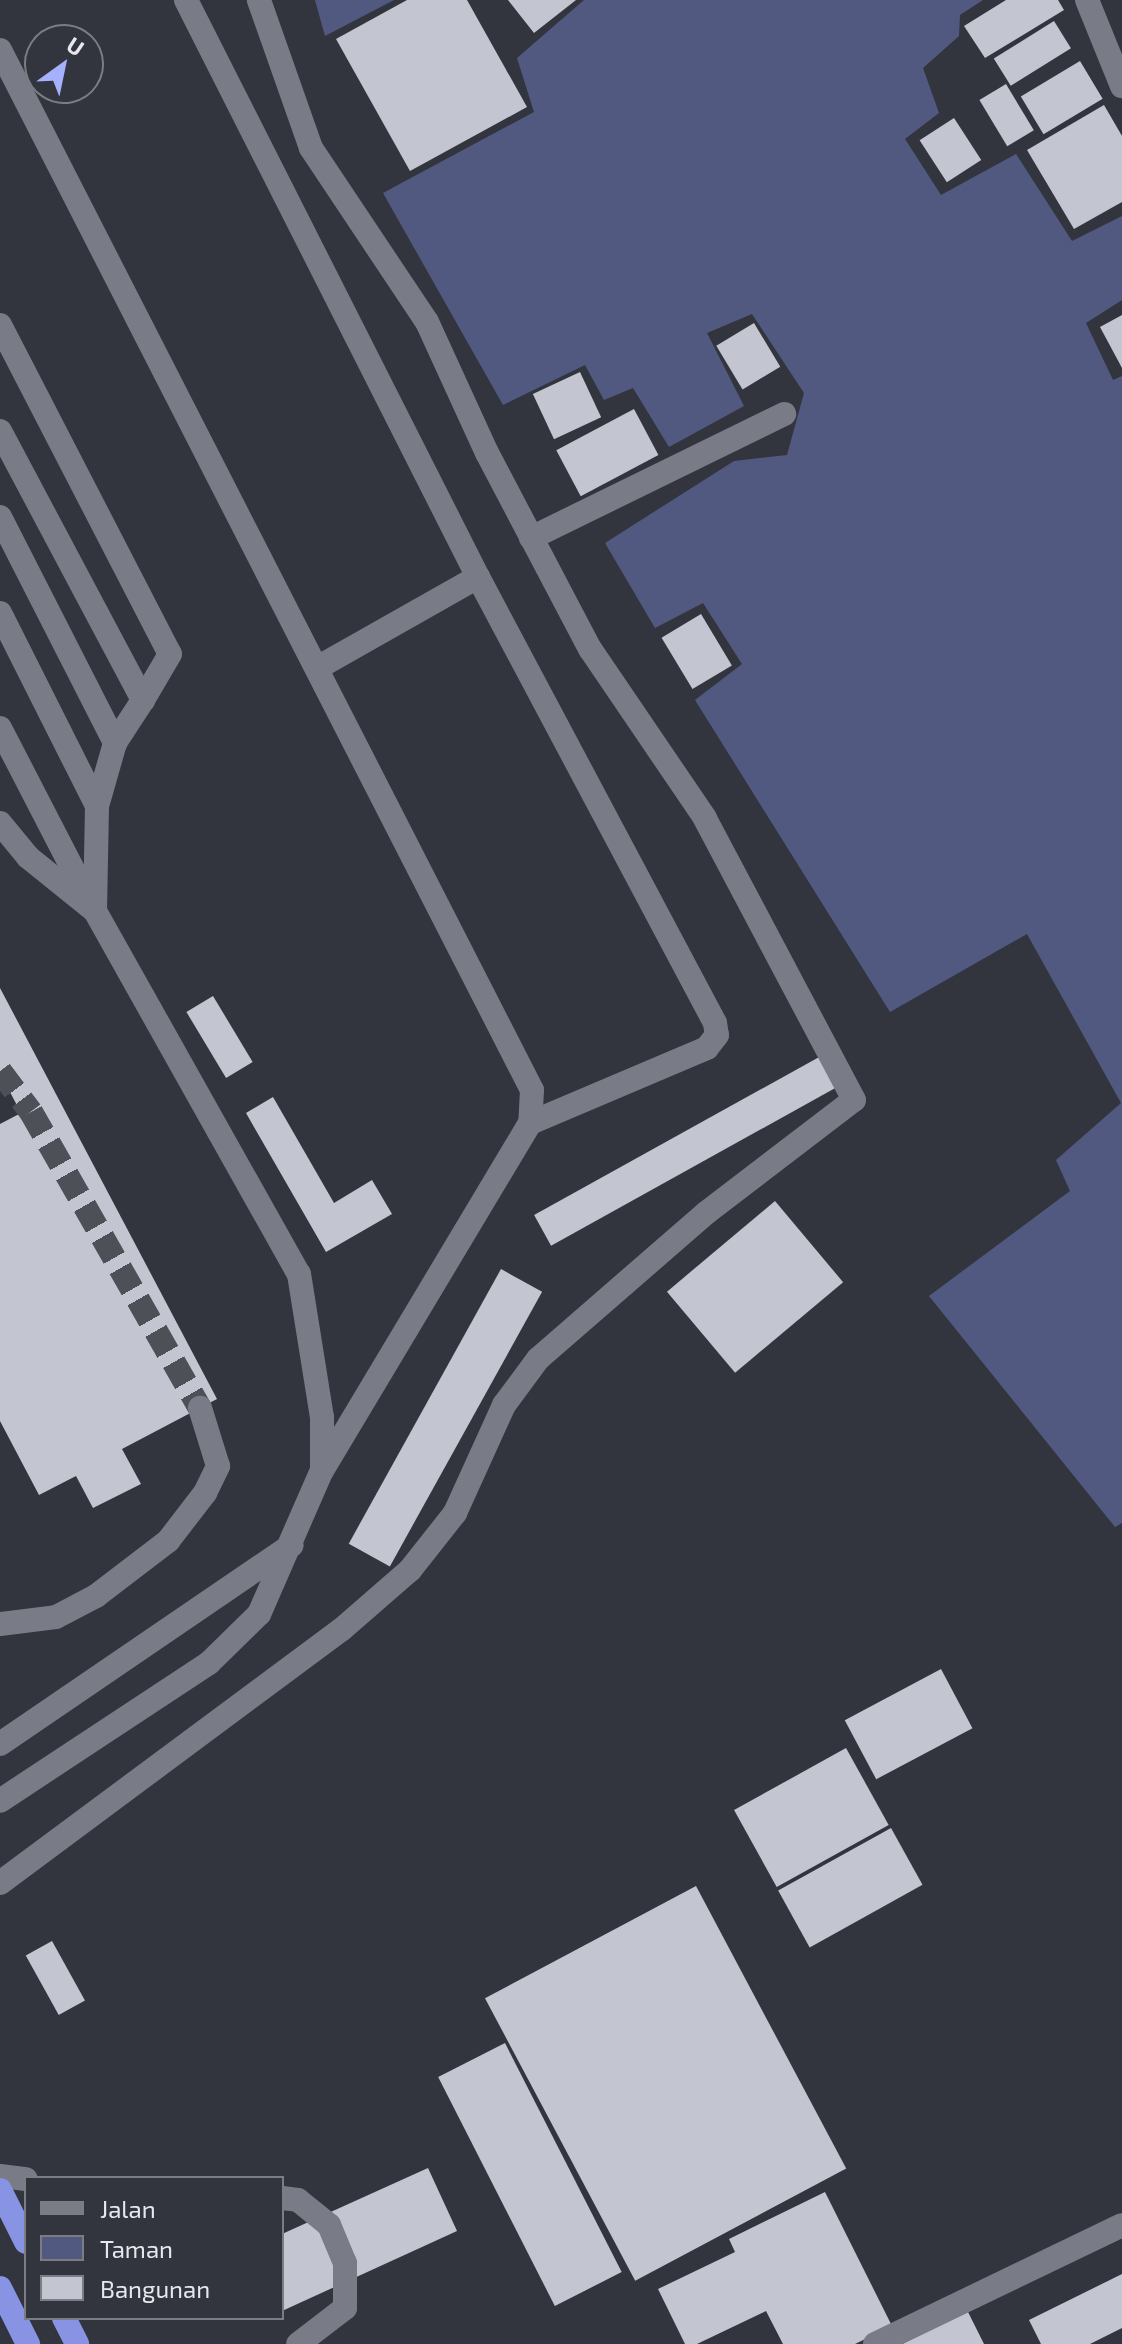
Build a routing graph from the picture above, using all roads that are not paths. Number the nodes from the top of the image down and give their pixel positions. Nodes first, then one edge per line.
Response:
1 (186, 0) edge
2 (259, 0) edge
3 (1087, 0) edge
4 (0, 50) edge
5 (1122, 86) edge
6 (0, 325) edge
7 (784, 414) dead end
8 (0, 431) edge
9 (0, 517) edge
10 (531, 538) junction
11 (478, 577) junction
12 (0, 613) edge
13 (317, 668) junction
14 (143, 700) junction
15 (0, 728) edge
16 (115, 743) junction
17 (97, 806) junction
18 (0, 823) edge
19 (95, 911) junction
20 (530, 1123) junction
21 (200, 1408) tunnel mouth
22 (322, 1470) junction
23 (294, 1544) junction
24 (0, 1624) edge
25 (0, 1744) edge
26 (0, 1801) edge
27 (0, 1883) edge
28 (0, 2176) edge
29 (24, 2179) edge
30 (0, 2190) edge
31 (284, 2198) edge
32 (1122, 2225) edge
33 (24, 2238) edge
34 (0, 2288) edge
35 (65, 2320) edge
36 (28, 2344) edge
37 (77, 2344) edge
38 (298, 2344) edge
39 (875, 2344) edge

1 - 11 street
2 - 10 street
3 - 5 street
4 - 13 street
6 - 14 street
7 - 10 street
8 - 14 street
9 - 16 street
10 - 27 street
11 - 13 street
11 - 20 street
12 - 17 street
13 - 20 street
14 - 16 street
15 - 19 street
16 - 17 street
17 - 19 street
18 - 19 street
19 - 22 street
20 - 22 street
21 - 24 street
22 - 23 street
23 - 25 street
23 - 26 street
28 - 29 street
30 - 33 highway
31 - 38 street
32 - 39 street
34 - 36 highway
35 - 37 highway

